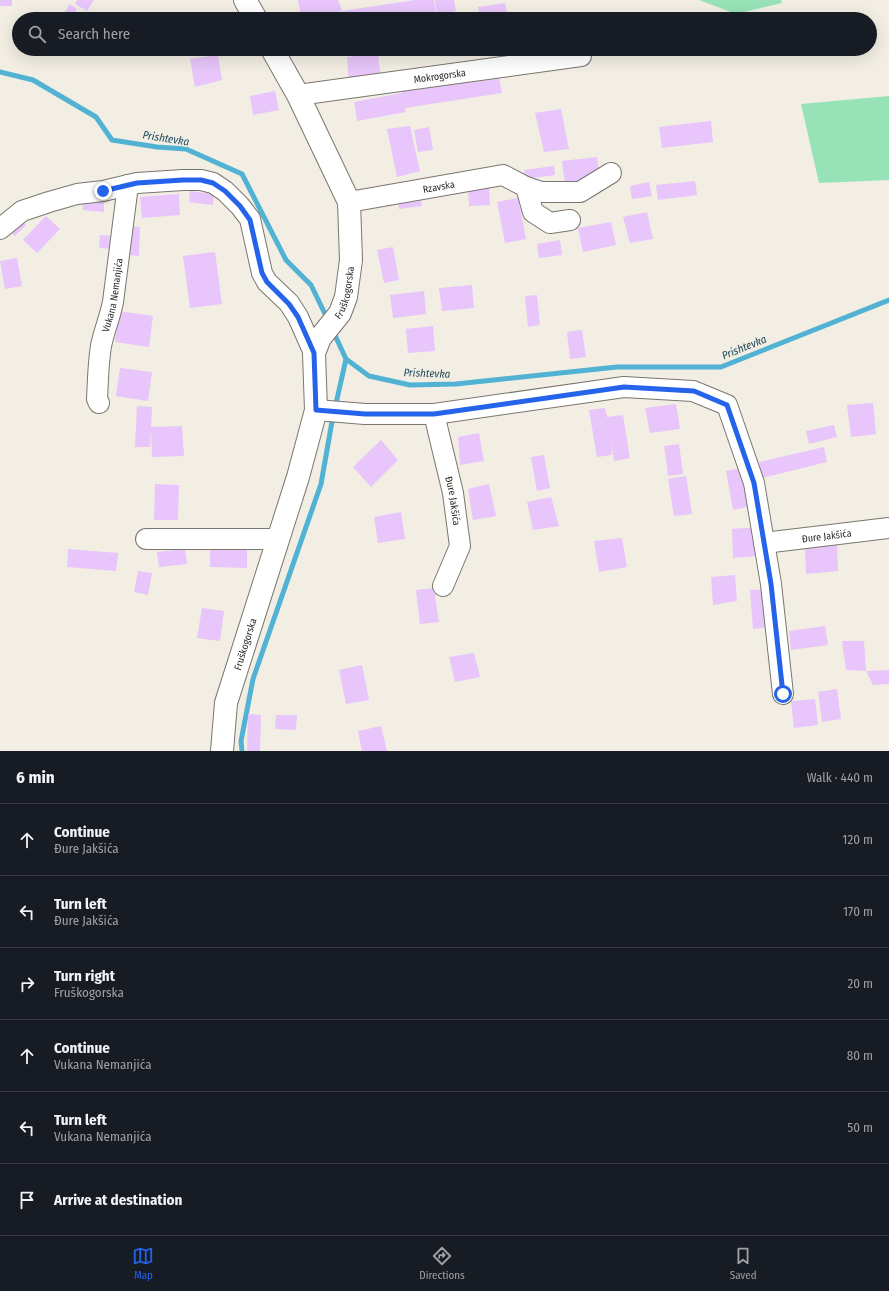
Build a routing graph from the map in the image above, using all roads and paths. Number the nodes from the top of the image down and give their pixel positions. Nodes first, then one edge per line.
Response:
1 (245, 0) edge
2 (252, 12) edge
3 (278, 56) edge
4 (581, 56) dead end
5 (298, 95) junction
6 (611, 173) dead end
7 (128, 185) junction
8 (526, 187) junction
9 (349, 202) junction
10 (570, 220) dead end
11 (0, 229) edge
12 (317, 345) junction
13 (99, 403) dead end
14 (316, 410) junction
15 (434, 414) junction
16 (889, 528) edge
17 (146, 539) dead end
18 (279, 539) junction
19 (764, 543) junction
20 (443, 586) dead end
21 (783, 694) dead end
22 (222, 751) edge

1 - 2 street
3 - 5 street, Fruškogorska
4 - 5 street, Mokrogorska
5 - 9 street, Fruškogorska
6 - 8 street, Rzavska
7 - 11 street
7 - 12 street
7 - 13 street, Vukana Nemanjića
8 - 9 street, Rzavska
8 - 10 street
9 - 12 street, Fruškogorska
12 - 14 street, Fruškogorska
14 - 15 street
14 - 18 street, Fruškogorska
15 - 19 street
15 - 20 street, Đure Jakšića
16 - 19 street, Đure Jakšića
17 - 18 street
18 - 22 street, Fruškogorska
19 - 21 street

